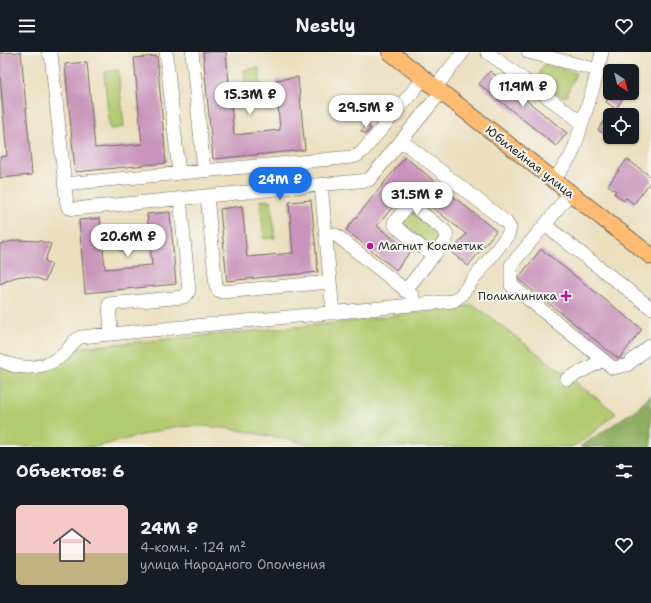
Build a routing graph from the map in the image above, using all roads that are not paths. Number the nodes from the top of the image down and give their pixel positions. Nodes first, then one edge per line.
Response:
1 (48, 52) edge
2 (166, 52) edge
3 (192, 52) edge
4 (390, 52) edge
5 (463, 52) edge
6 (487, 52) edge
7 (528, 52) edge
8 (602, 52) edge
9 (598, 70) junction
10 (433, 86) junction
11 (582, 123) junction
12 (402, 141) junction
13 (204, 171) junction
14 (179, 173) junction
15 (554, 180) junction
16 (64, 182) junction
17 (321, 184) junction
18 (570, 193) junction
19 (208, 196) junction
20 (180, 198) junction
21 (545, 225) junction
22 (326, 233) junction
23 (433, 256) dead end
24 (651, 256) edge
25 (330, 282) junction
26 (405, 291) junction
27 (425, 304) junction
28 (651, 308) edge
29 (333, 313) junction
30 (111, 334) junction
31 (651, 345) edge
32 (0, 360) edge
33 (603, 360) junction
34 (567, 379) dead end

1 - 16 street
2 - 14 street
3 - 13 street
4 - 10 main road, Юбилейная улица
5 - 10 street
6 - 11 street
7 - 9 street
8 - 9 street
9 - 11 street
10 - 12 street
10 - 13 street
10 - 15 main road, Юбилейная улица
11 - 15 street
12 - 17 street
12 - 27 street
13 - 14 street
14 - 16 street
15 - 18 main road, Юбилейная улица
16 - 20 street
17 - 19 street
17 - 22 street
18 - 21 street
18 - 24 main road, Юбилейная улица
19 - 20 street
19 - 25 street
20 - 30 street
21 - 28 street
21 - 33 street
22 - 25 street
22 - 26 street
23 - 26 street
25 - 29 street
26 - 27 street
27 - 29 street
29 - 30 street
30 - 32 street
31 - 33 street
33 - 34 street

